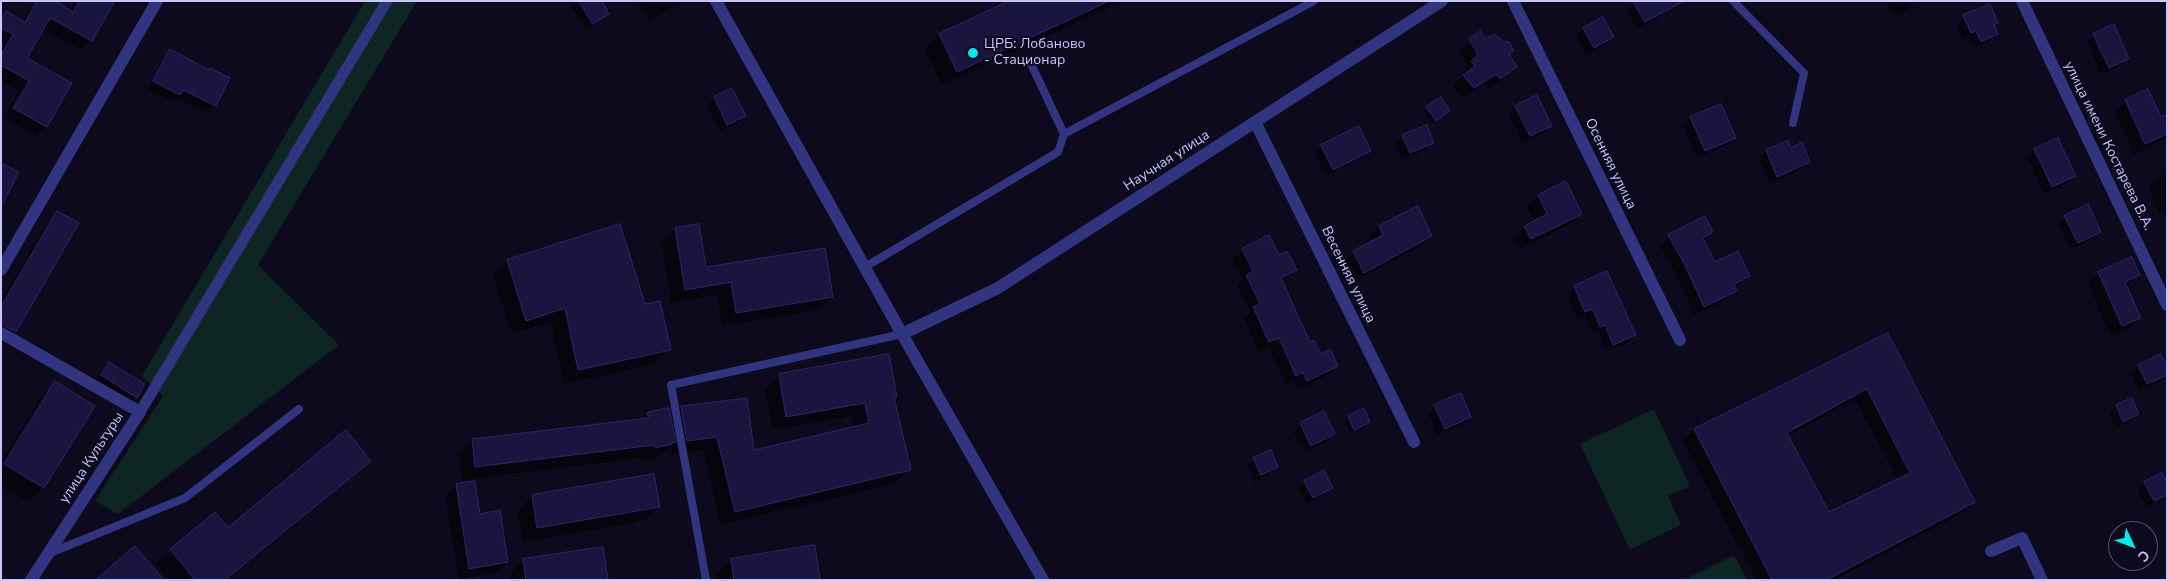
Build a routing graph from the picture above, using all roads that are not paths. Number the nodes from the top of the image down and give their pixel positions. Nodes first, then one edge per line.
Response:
1 (156, 1) edge
2 (387, 1) edge
3 (716, 1) edge
4 (1314, 1) edge
5 (1442, 1) edge
6 (1513, 1) edge
7 (1734, 1) edge
8 (2022, 1) edge
9 (1032, 66) dead end
10 (1255, 122) junction
11 (1794, 123) dead end
12 (1064, 134) junction
13 (865, 268) junction
14 (1, 270) edge
15 (2167, 305) edge
16 (1, 333) edge
17 (902, 334) junction
18 (1680, 340) dead end
19 (299, 410) dead end
20 (140, 412) junction
21 (1414, 442) dead end
22 (1991, 551) dead end
23 (48, 554) junction
24 (31, 580) edge
25 (706, 580) edge
26 (1043, 580) edge
27 (2042, 580) edge

1 - 14 street
2 - 20 street
3 - 13 street
4 - 12 lane
5 - 10 street, Научная улица
6 - 18 street, Осенняя улица
7 - 11 lane
8 - 15 street, улица имени Костарева В.А.
9 - 12 lane
10 - 17 street, Научная улица
10 - 21 street, Весенняя улица
12 - 13 lane
13 - 17 street
16 - 20 street, улица Культуры
17 - 25 lane
17 - 26 street
19 - 23 lane
20 - 23 street, улица Культуры
22 - 27 street
23 - 24 street, улица Культуры

